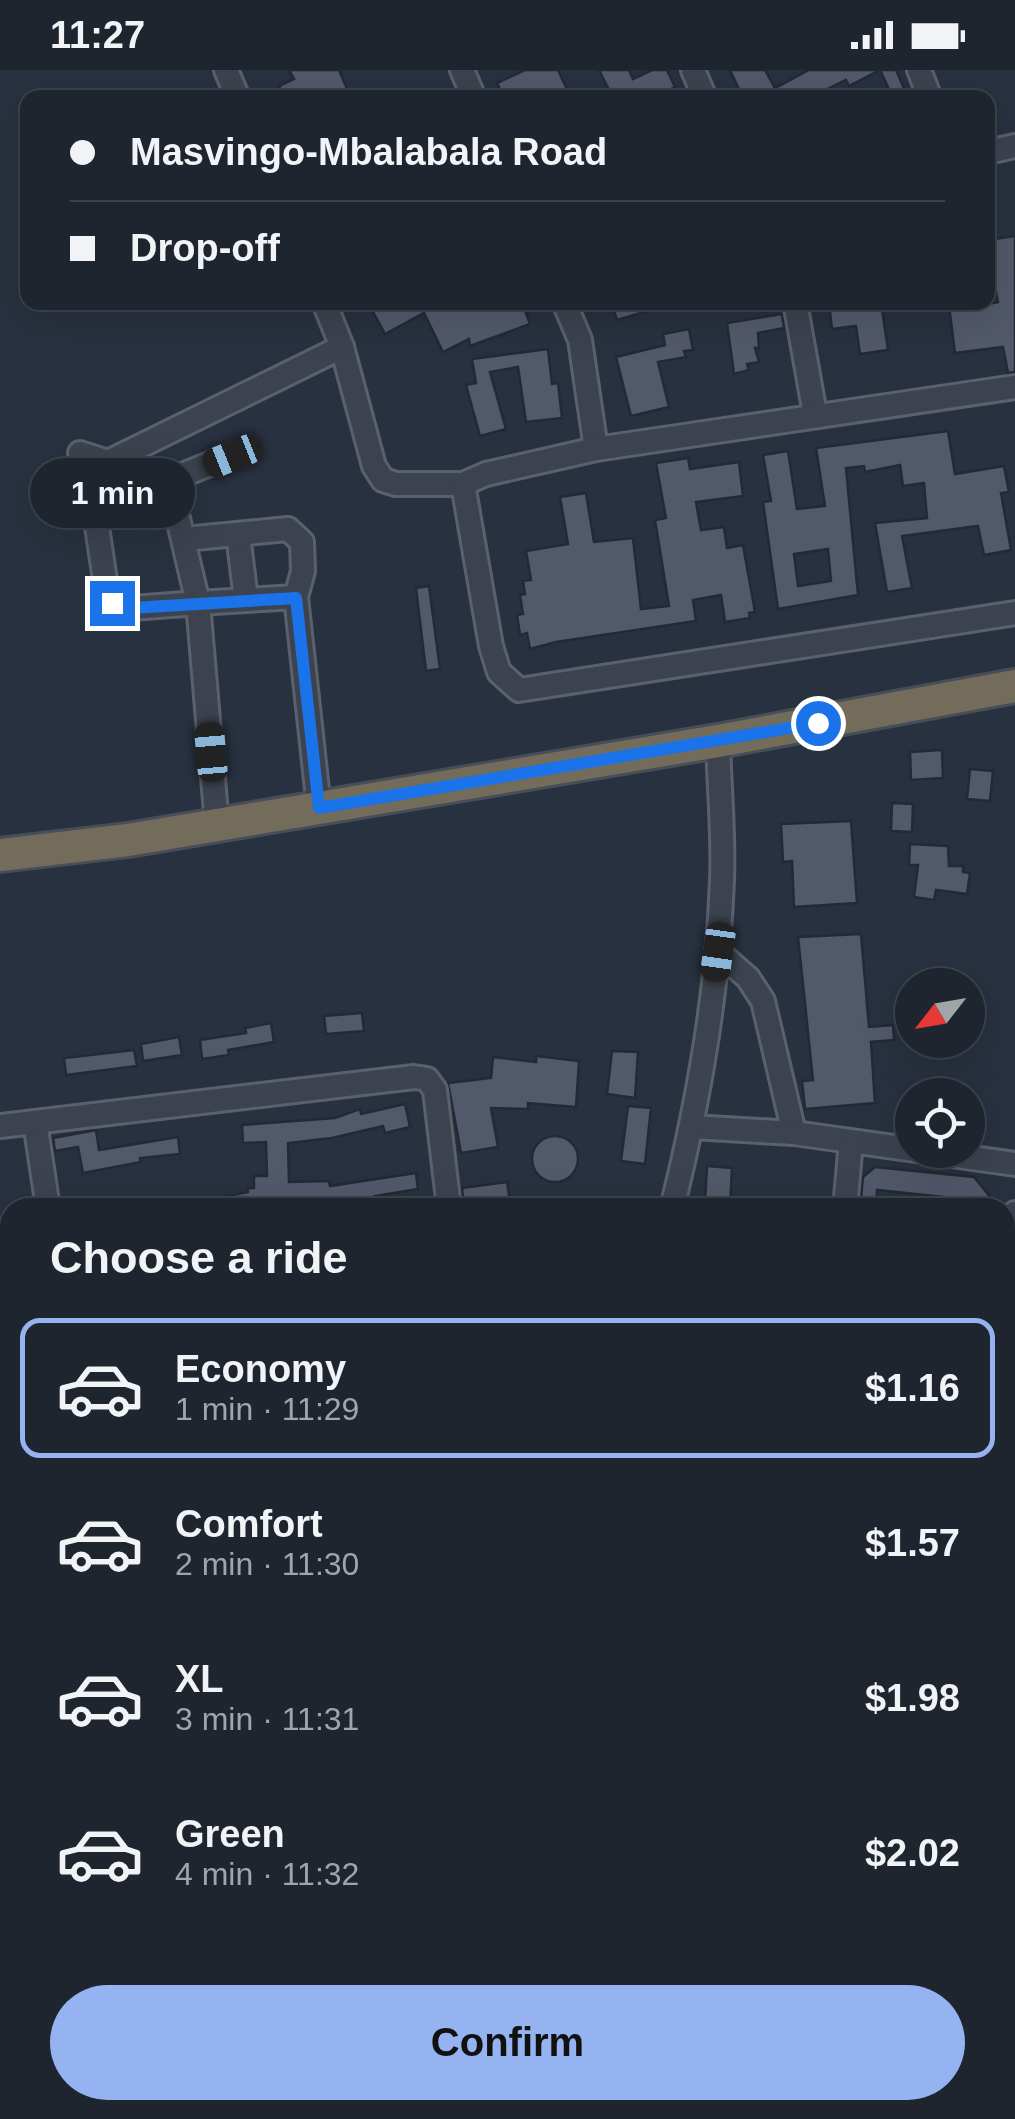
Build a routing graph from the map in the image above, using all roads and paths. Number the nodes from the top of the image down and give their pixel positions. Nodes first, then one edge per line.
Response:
1 (327, 310) edge
2 (567, 310) edge
3 (796, 310) edge
4 (342, 347) junction
5 (1015, 387) edge
6 (815, 414) junction
7 (596, 449) junction
8 (80, 453) dead end
9 (232, 456) dead end
10 (463, 484) junction
11 (172, 493) junction
12 (238, 534) junction
13 (184, 540) junction
14 (296, 598) junction
15 (246, 600) junction
16 (198, 604) junction
17 (1015, 613) edge
18 (1015, 686) edge
19 (718, 740) junction
20 (319, 808) junction
21 (217, 826) junction
22 (0, 856) edge
23 (718, 952) junction
24 (36, 1122) junction
25 (0, 1126) edge
26 (692, 1127) junction
27 (794, 1133) junction
28 (851, 1142) junction
29 (1015, 1164) edge
30 (47, 1198) edge
31 (448, 1198) edge
32 (674, 1198) edge
33 (845, 1198) edge

1 - 4 street
2 - 7 street
3 - 6 street
4 - 8 street
4 - 10 street
5 - 6 street
6 - 7 street
7 - 10 street
9 - 11 street
10 - 17 street
11 - 13 street
11 - 16 street
12 - 13 street
12 - 14 street
12 - 15 street
13 - 16 street
14 - 15 street
14 - 20 street
15 - 16 street
16 - 21 street
18 - 19 highway
19 - 20 highway
19 - 23 street
20 - 21 highway
21 - 22 highway
23 - 26 street
23 - 27 street
24 - 25 street
24 - 30 street
24 - 31 street
26 - 27 street
26 - 32 street
27 - 28 street
28 - 29 street
28 - 33 street

